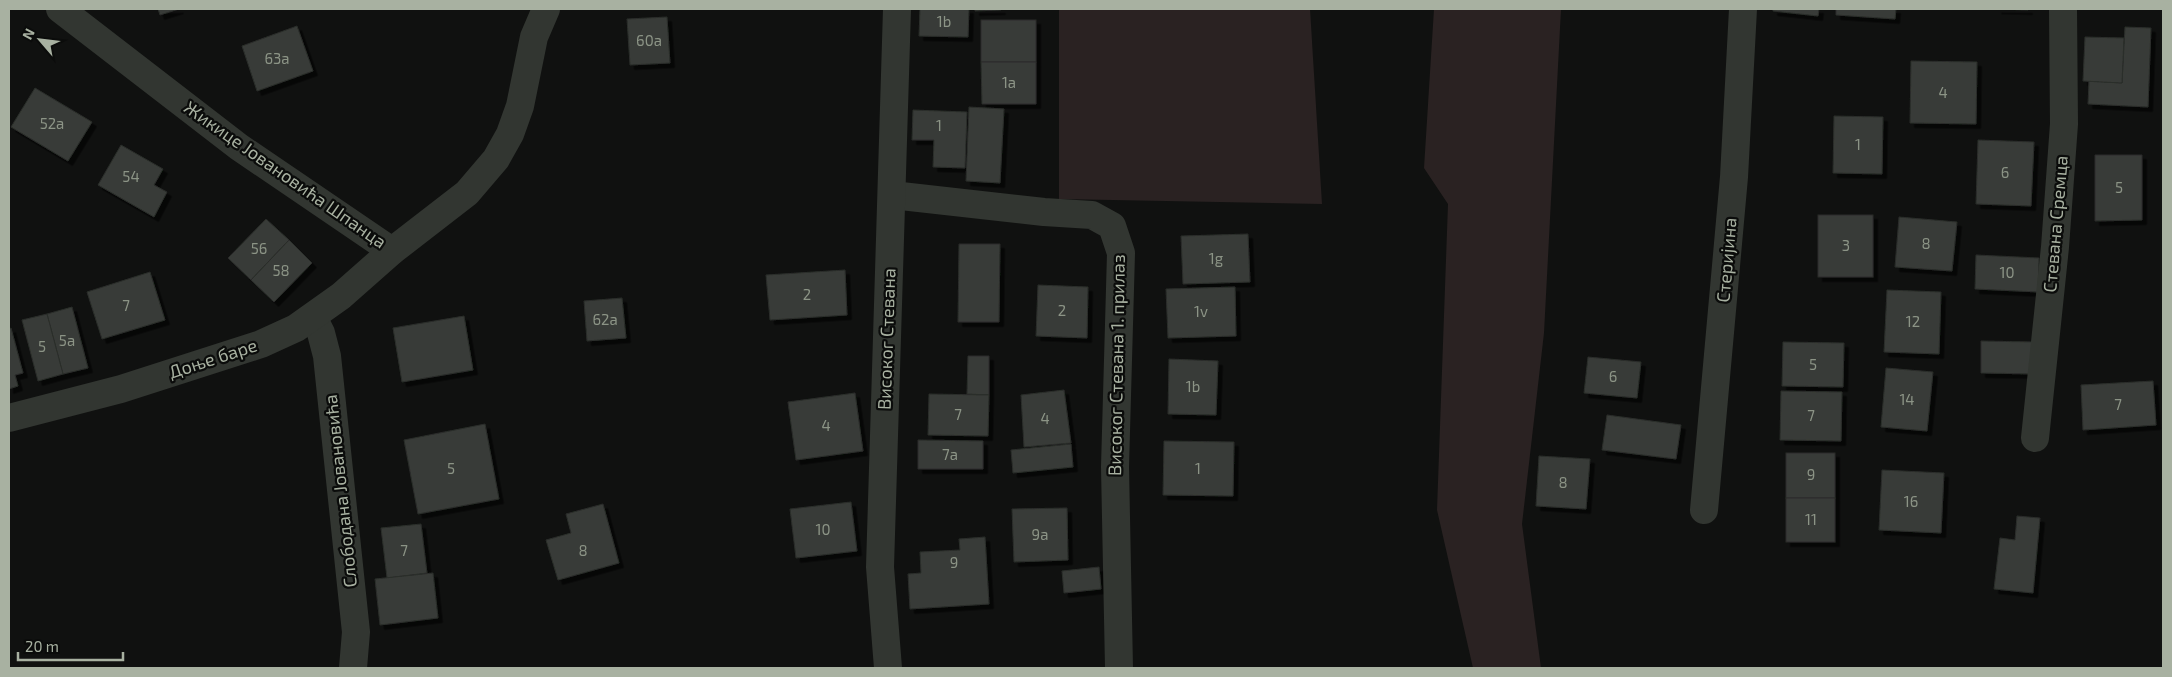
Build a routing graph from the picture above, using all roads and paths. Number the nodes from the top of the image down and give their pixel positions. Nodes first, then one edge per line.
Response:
1 (60, 9) edge
2 (546, 9) edge
3 (897, 9) edge
4 (1743, 9) edge
5 (2063, 9) edge
6 (892, 195) junction
7 (392, 251) junction
8 (313, 317) junction
9 (9, 418) edge
10 (2036, 438) dead end
11 (1704, 510) dead end
12 (353, 668) edge
13 (888, 668) edge
14 (1120, 668) edge

1 - 7 street, Жикице Јовановића Шпанца
2 - 7 street, Жикице Јовановића Шпанца
3 - 6 street, Високог Стевана
4 - 11 street, Стеријина
5 - 10 street, Стевана Сремца
6 - 13 street, Високог Стевана
6 - 14 street, Високог Стевана 1. прилаз
7 - 8 street, Доње баре
8 - 9 street, Доње баре
8 - 12 street, Слободана Јовановића

